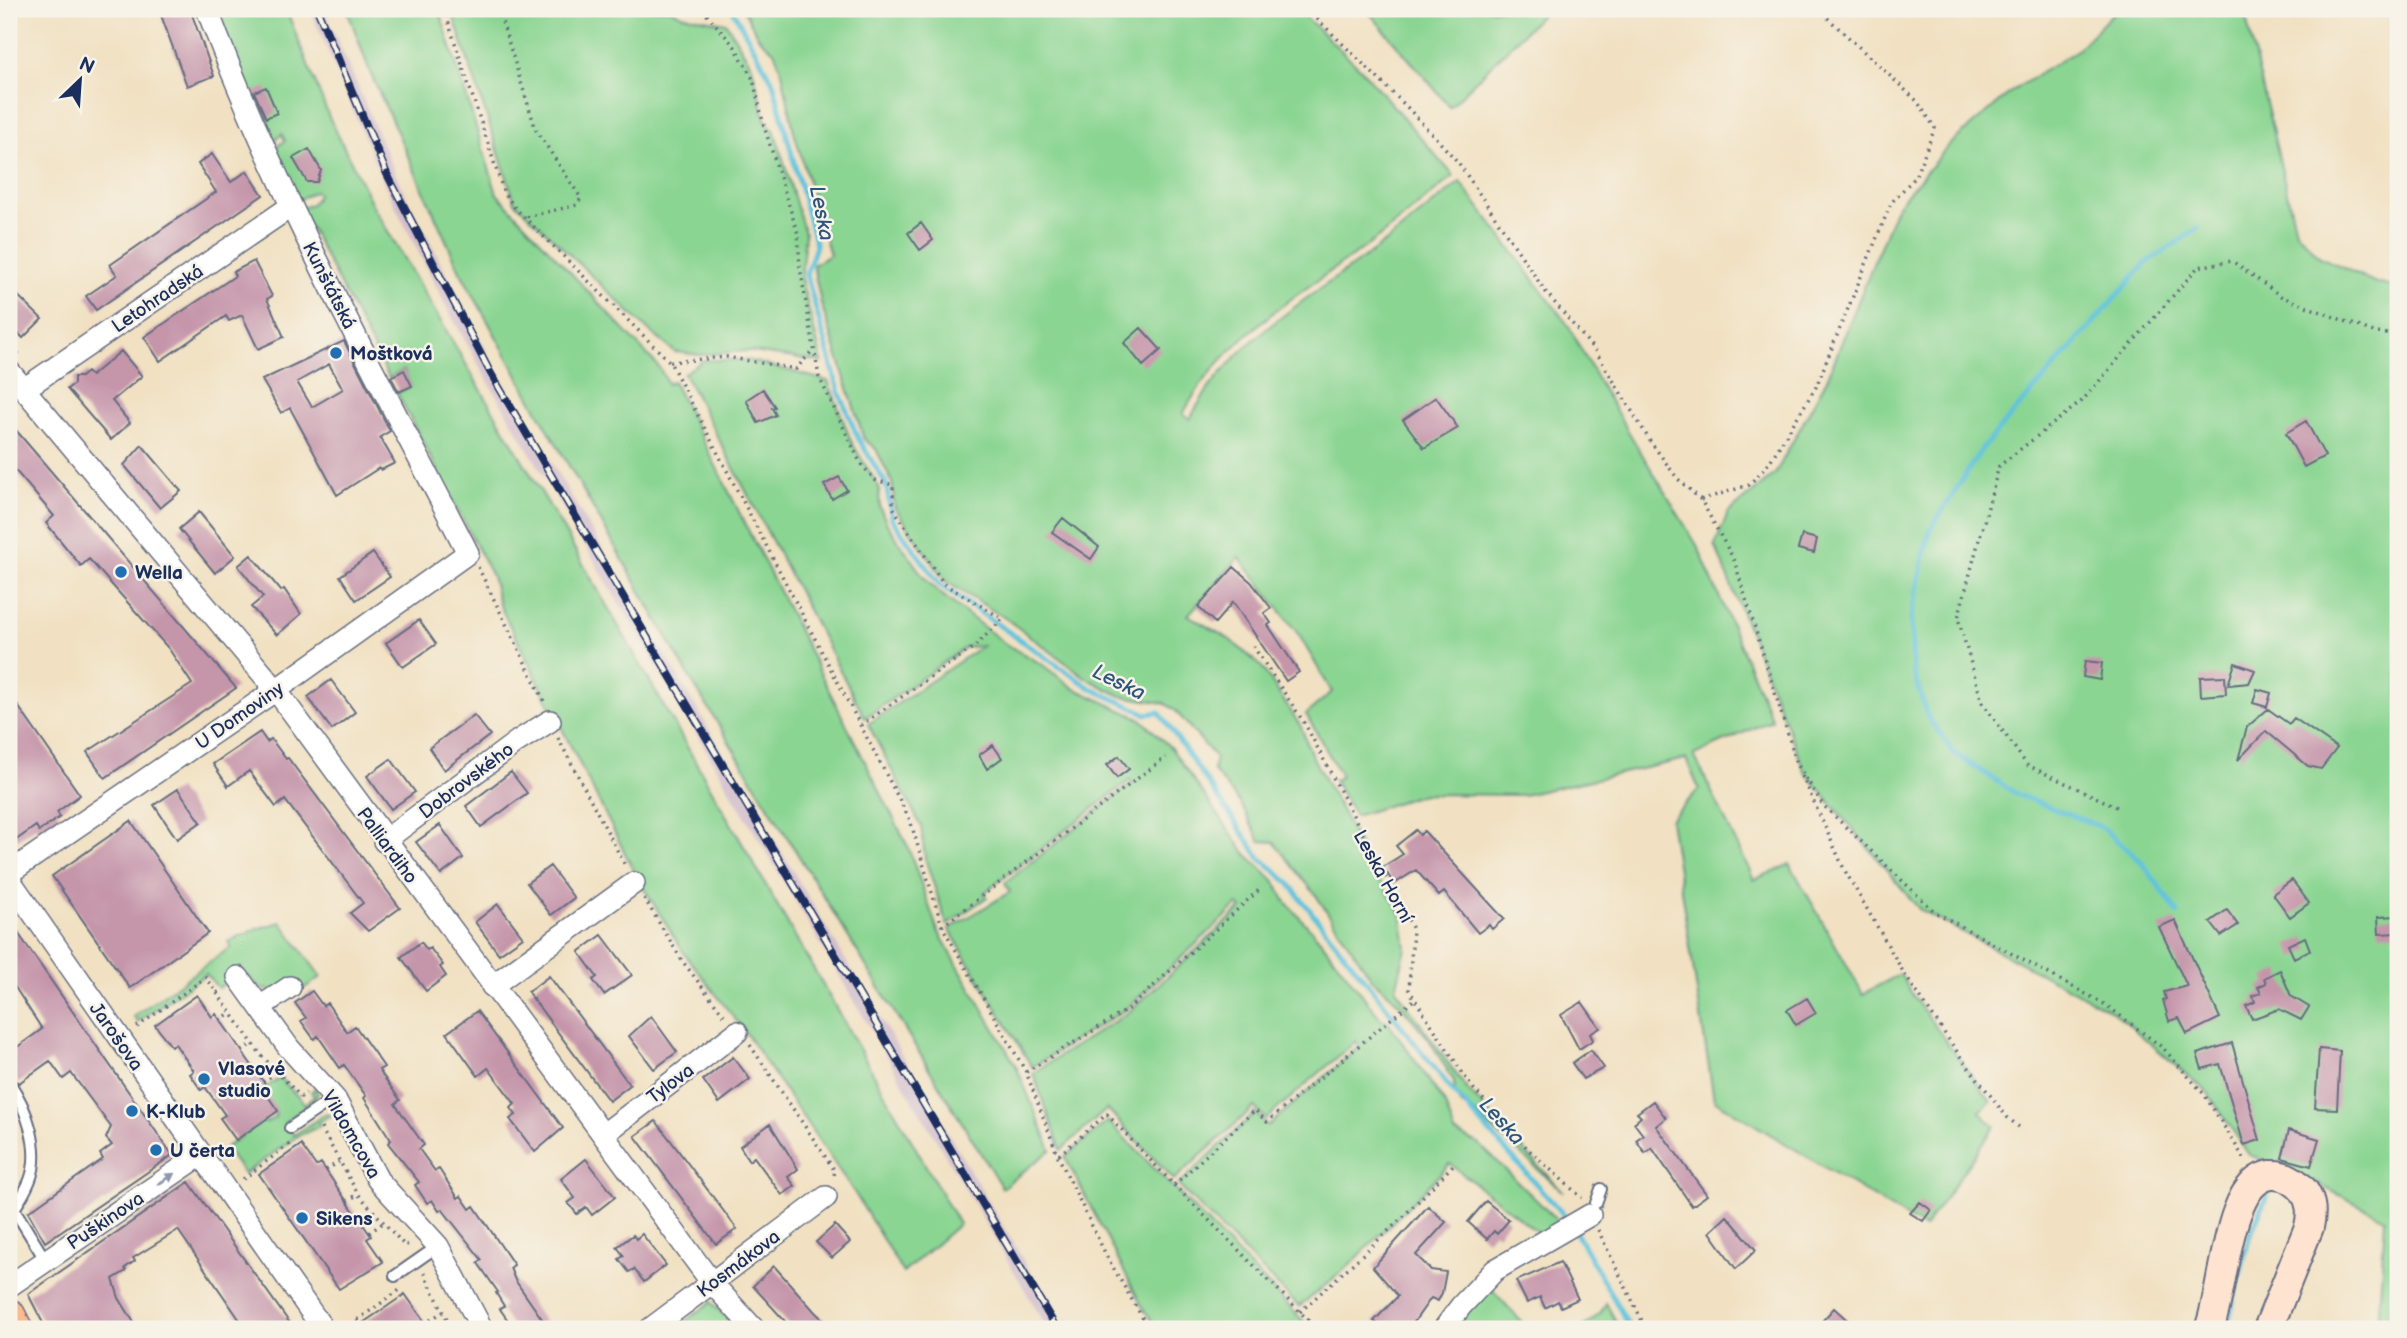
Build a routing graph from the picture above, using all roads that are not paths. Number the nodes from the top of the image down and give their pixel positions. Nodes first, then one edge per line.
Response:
1 (207, 9) edge
2 (290, 207) junction
3 (9, 371) edge
4 (24, 389) junction
5 (468, 553) joint
6 (276, 690) junction
7 (550, 722) road end
8 (384, 841) junction
9 (9, 873) edge
10 (9, 879) edge
11 (634, 883) dead end
12 (238, 977) road end
13 (492, 986) junction
14 (290, 987) dead end
15 (260, 1007) junction
16 (737, 1032) road end
17 (9, 1082) edge
18 (333, 1098) junction
19 (290, 1128) dead end
20 (604, 1134) junction
21 (201, 1155) junction
22 (1601, 1189) dead end
23 (825, 1197) road end
24 (1584, 1217) joint
25 (442, 1252) junction
26 (46, 1261) junction
27 (395, 1276) dead end
28 (712, 1283) junction
29 (9, 1286) edge
30 (9, 1315) edge
31 (16, 1329) edge
32 (323, 1329) edge
33 (482, 1329) edge
34 (650, 1329) edge
35 (754, 1329) edge
36 (1444, 1329) edge
37 (2209, 1329) edge
38 (2268, 1329) edge

1 - 2 street, Kunštátská
2 - 4 street, Letohradská
2 - 5 street, Kunštátská
3 - 4 street, Palliardiho
4 - 6 street, Palliardiho
5 - 6 street, U Domoviny
6 - 8 street, Palliardiho
6 - 9 street, U Domoviny
7 - 8 street, Dobrovského
8 - 13 street, Palliardiho
10 - 21 street, Jarošova
11 - 13 street
12 - 15 street, Vildomcova
13 - 20 street, Palliardiho
14 - 15 street
15 - 18 street, Vildomcova
16 - 20 street, Tylova
17 - 26 lane
18 - 19 lane
18 - 25 street, Vildomcova
20 - 28 street, Palliardiho
26 -> 21 street, Puškinova
21 - 32 street, Jarošova
22 - 24 lane
23 - 28 street, Kosmákova
24 - 36 street
25 - 27 lane
25 - 33 street, Vildomcova
26 - 29 street, Puškinova
28 - 34 street, Kosmákova
28 - 35 street, Palliardiho
30 - 31 main road
37 - 38 street

